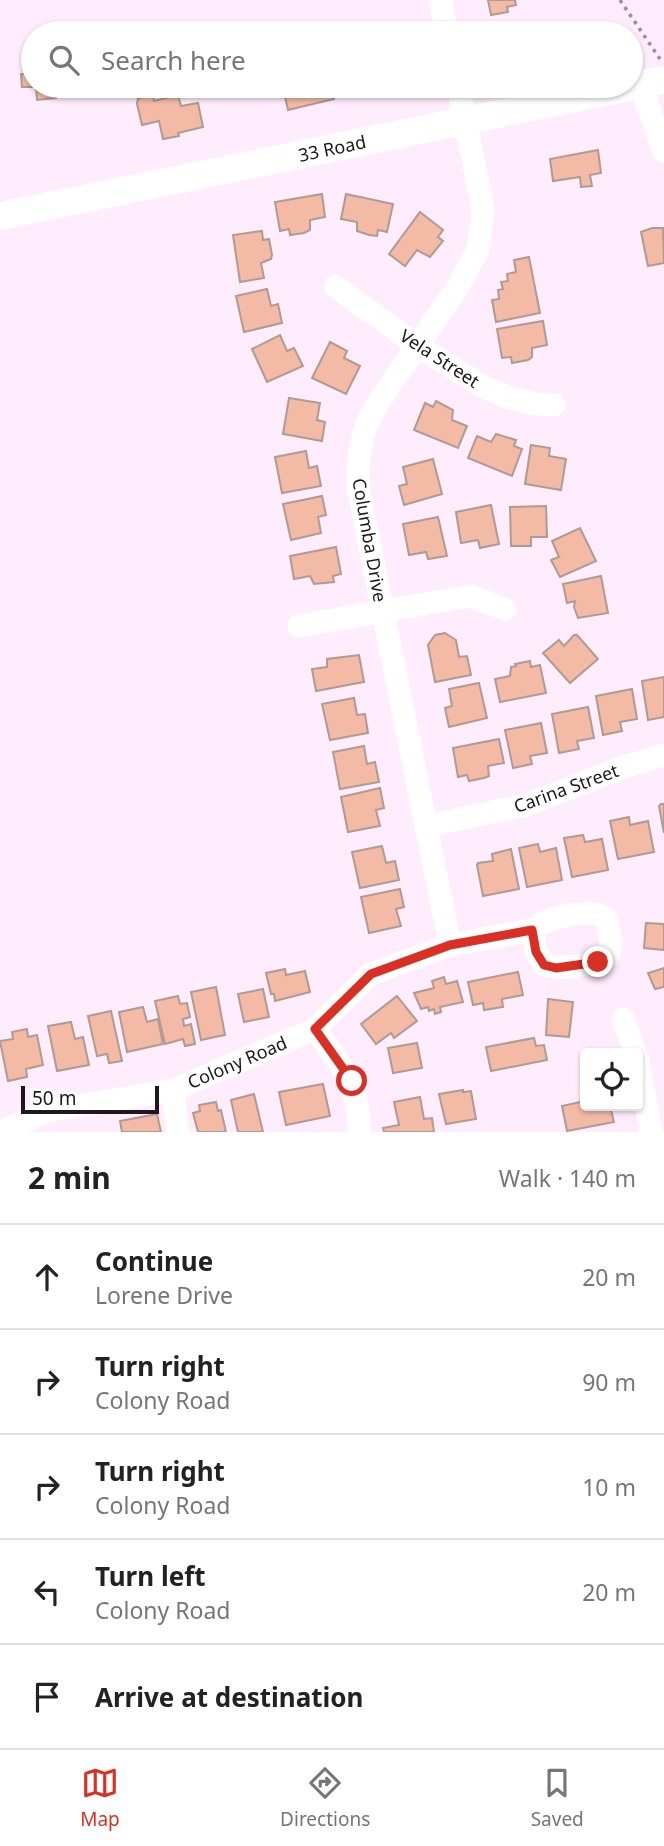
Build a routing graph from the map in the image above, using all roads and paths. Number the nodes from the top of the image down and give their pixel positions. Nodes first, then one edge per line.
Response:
1 (440, 0) edge
2 (620, 0) edge
3 (444, 21) edge
4 (634, 21) edge
5 (643, 33) edge
6 (664, 64) edge
7 (653, 82) edge
8 (460, 98) edge
9 (576, 98) edge
10 (465, 121) junction
11 (664, 151) edge
12 (0, 216) edge
13 (336, 287) dead end
14 (418, 346) junction
15 (554, 405) dead end
16 (505, 609) dead end
17 (382, 610) junction
18 (299, 626) dead end
19 (664, 755) edge
20 (425, 826) junction
21 (532, 930) dead end
22 (450, 945) junction
23 (623, 1019) dead end
24 (315, 1029) junction
25 (633, 1048) edge
26 (643, 1088) edge
27 (173, 1090) junction
28 (2, 1132) edge
29 (178, 1132) edge
30 (359, 1132) edge
31 (651, 1132) edge

1 - 3 street
2 - 4 path
5 - 6 path
7 - 11 street
8 - 10 street, Columba Drive
9 - 10 street, 33 Road
10 - 12 street, 33 Road
10 - 14 street, Columba Drive
13 - 14 street, Vela Street
14 - 15 street, Vela Street
14 - 17 street, Columba Drive
16 - 17 street
17 - 18 street
17 - 20 street, Columba Drive
19 - 20 street, Carina Street
20 - 22 street, Columba Drive
21 - 22 street, Colony Road
22 - 24 street, Colony Road
23 - 25 street
24 - 27 street, Colony Road
24 - 30 street
26 - 31 street
27 - 28 street, Colony Road
27 - 29 street

